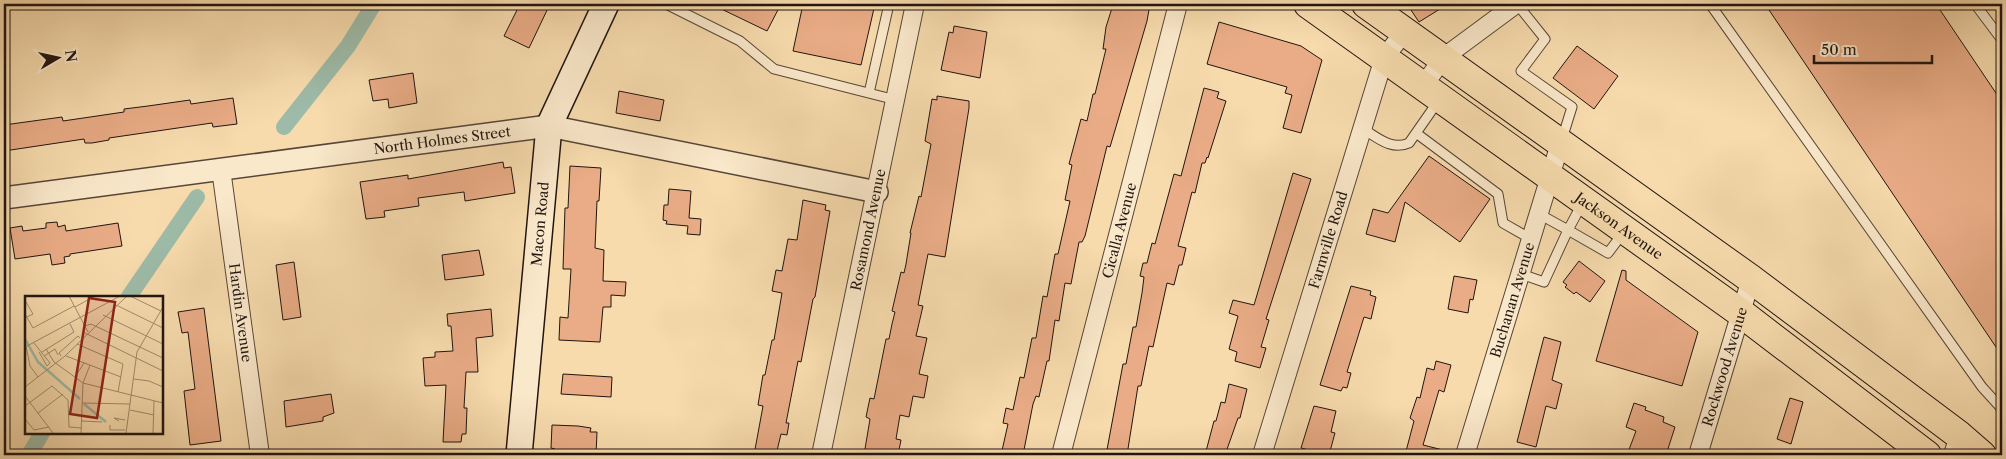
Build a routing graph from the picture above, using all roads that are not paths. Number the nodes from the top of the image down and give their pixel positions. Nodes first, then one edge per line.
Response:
1 (606, 4) edge
2 (666, 4) edge
3 (889, 4) edge
4 (915, 4) edge
5 (1178, 4) edge
6 (1308, 4) edge
7 (1366, 4) edge
8 (1516, 4) edge
9 (1710, 4) edge
10 (1975, 4) edge
11 (1405, 31) junction
12 (2002, 40) edge
13 (1384, 58) junction
14 (1444, 58) junction
15 (1432, 92) junction
16 (869, 93) junction
17 (896, 100) junction
18 (549, 126) junction
19 (1363, 129) junction
20 (1416, 134) junction
21 (1560, 144) junction
22 (221, 169) junction
23 (1550, 177) junction
24 (877, 192) junction
25 (4, 198) edge
26 (1583, 201) junction
27 (1539, 214) junction
28 (1568, 230) junction
29 (1625, 230) junction
30 (1531, 240) junction
31 (1521, 274) junction
32 (1751, 279) junction
33 (1741, 313) junction
34 (2002, 409) edge
35 (1956, 445) edge
36 (260, 455) edge
37 (519, 455) edge
38 (821, 455) edge
39 (1062, 455) edge
40 (1262, 455) edge
41 (1465, 455) edge
42 (1698, 455) edge
43 (1927, 455) edge
44 (1982, 455) edge

1 - 18 main road, Macon Road
2 - 16 lane
3 - 16 lane
4 - 17 street, Rosamond Avenue
5 - 39 street, Cicalla Avenue
6 - 13 main road, Jackson Avenue
7 - 11 main road
8 - 14 street
8 - 21 lane
9 - 34 lane
10 - 12 lane
11 - 13 street, Farmville Road
11 - 14 main road
13 - 15 main road, Jackson Avenue
13 - 19 street, Farmville Road
14 - 15 street
14 - 21 main road
15 - 20 lane
15 - 23 main road, Jackson Avenue
16 - 17 lane
17 - 24 street, Rosamond Avenue
18 - 22 street, North Holmes Street
18 - 24 street, North Holmes Street
18 - 37 main road, Macon Road
19 - 20 lane
19 - 40 street, Farmville Road
20 - 30 lane
21 - 23 street, Buchanan Avenue
21 - 32 main road
22 - 25 street, North Holmes Street
22 - 36 street, Hardin Avenue
23 - 26 main road, Jackson Avenue
23 - 27 street, Buchanan Avenue
24 - 38 street, Rosamond Avenue
26 - 28 lane
26 - 29 main road, Jackson Avenue
27 - 28 lane
27 - 30 street, Buchanan Avenue
28 - 29 lane
28 - 31 lane
29 - 33 main road, Jackson Avenue
30 - 31 street, Buchanan Avenue
31 - 41 street, Buchanan Avenue
32 - 33 street, Rockwood Avenue
32 - 35 main road
33 - 42 street, Rockwood Avenue
33 - 43 main road, Jackson Avenue
35 - 44 main road

